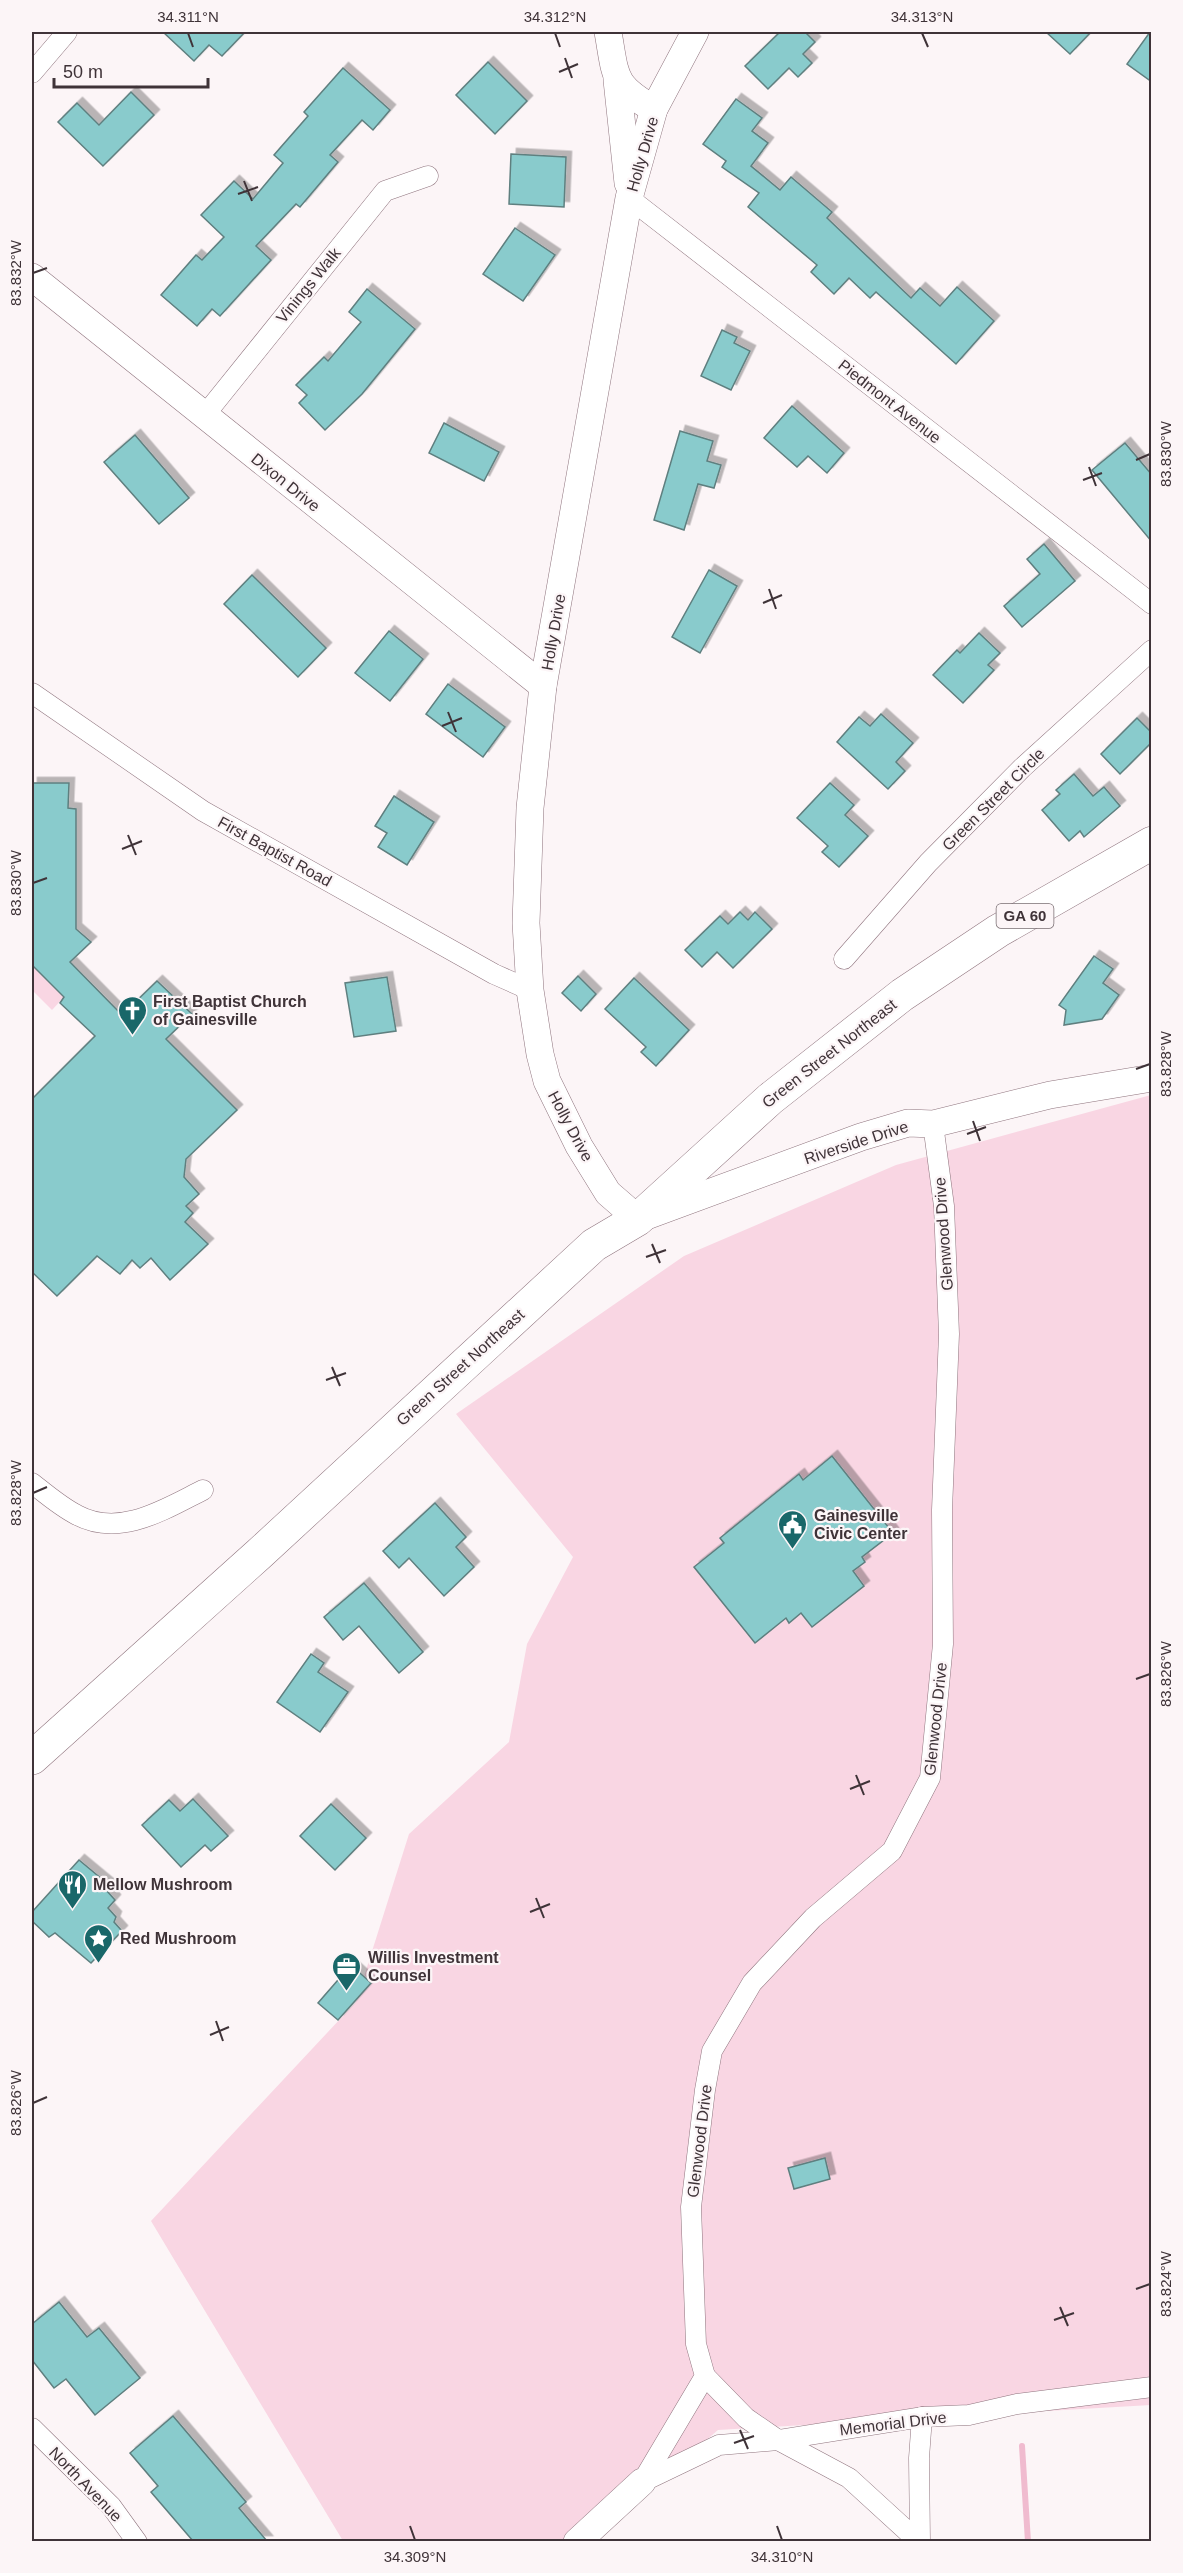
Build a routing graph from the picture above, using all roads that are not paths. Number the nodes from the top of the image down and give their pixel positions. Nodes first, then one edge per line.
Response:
1 (67, 32) edge
2 (608, 32) edge
3 (695, 32) edge
4 (32, 73) edge
5 (617, 80) junction
6 (654, 109) junction
7 (428, 176) dead end
8 (629, 198) junction
9 (32, 277) edge
10 (204, 416) junction
11 (1152, 604) edge
12 (1152, 650) edge
13 (543, 686) junction
14 (32, 693) edge
15 (1152, 843) edge
16 (844, 959) dead end
17 (530, 990) junction
18 (1152, 1078) edge
19 (933, 1124) junction
20 (638, 1219) junction
21 (32, 1483) edge
22 (203, 1490) dead end
23 (32, 1758) edge
24 (705, 2376) junction
25 (1152, 2387) edge
26 (922, 2417) junction
27 (32, 2428) edge
28 (778, 2440) junction
29 (642, 2482) junction
30 (137, 2541) edge
31 (577, 2541) edge
32 (919, 2541) edge

1 - 4 street
2 - 5 street
3 - 6 street, Holly Drive
5 - 6 street
5 - 8 street
6 - 8 street, Holly Drive
7 - 10 street, Vinings Walk
8 - 11 street, Piedmont Avenue
8 - 13 street, Holly Drive
9 - 10 street, Dixon Drive
10 - 13 street, Dixon Drive
12 - 16 street, Green Street Circle
13 - 17 street, Holly Drive
14 - 17 street, First Baptist Road
15 - 20 highway, Green Street Northeast / GA 60
17 - 20 street, Holly Drive
18 - 19 street, Riverside Drive
19 - 20 street, Riverside Drive
19 - 24 street, Glenwood Drive
20 - 23 highway, Green Street Northeast
21 - 22 street
24 - 28 street, Glenwood Drive
24 - 29 street
25 - 26 street, Memorial Drive
26 - 28 street, Memorial Drive
26 - 32 street, Glenwood Drive
27 - 30 street, North Avenue
28 - 29 street, Memorial Drive
28 - 32 street, Glenwood Drive
29 - 31 street

